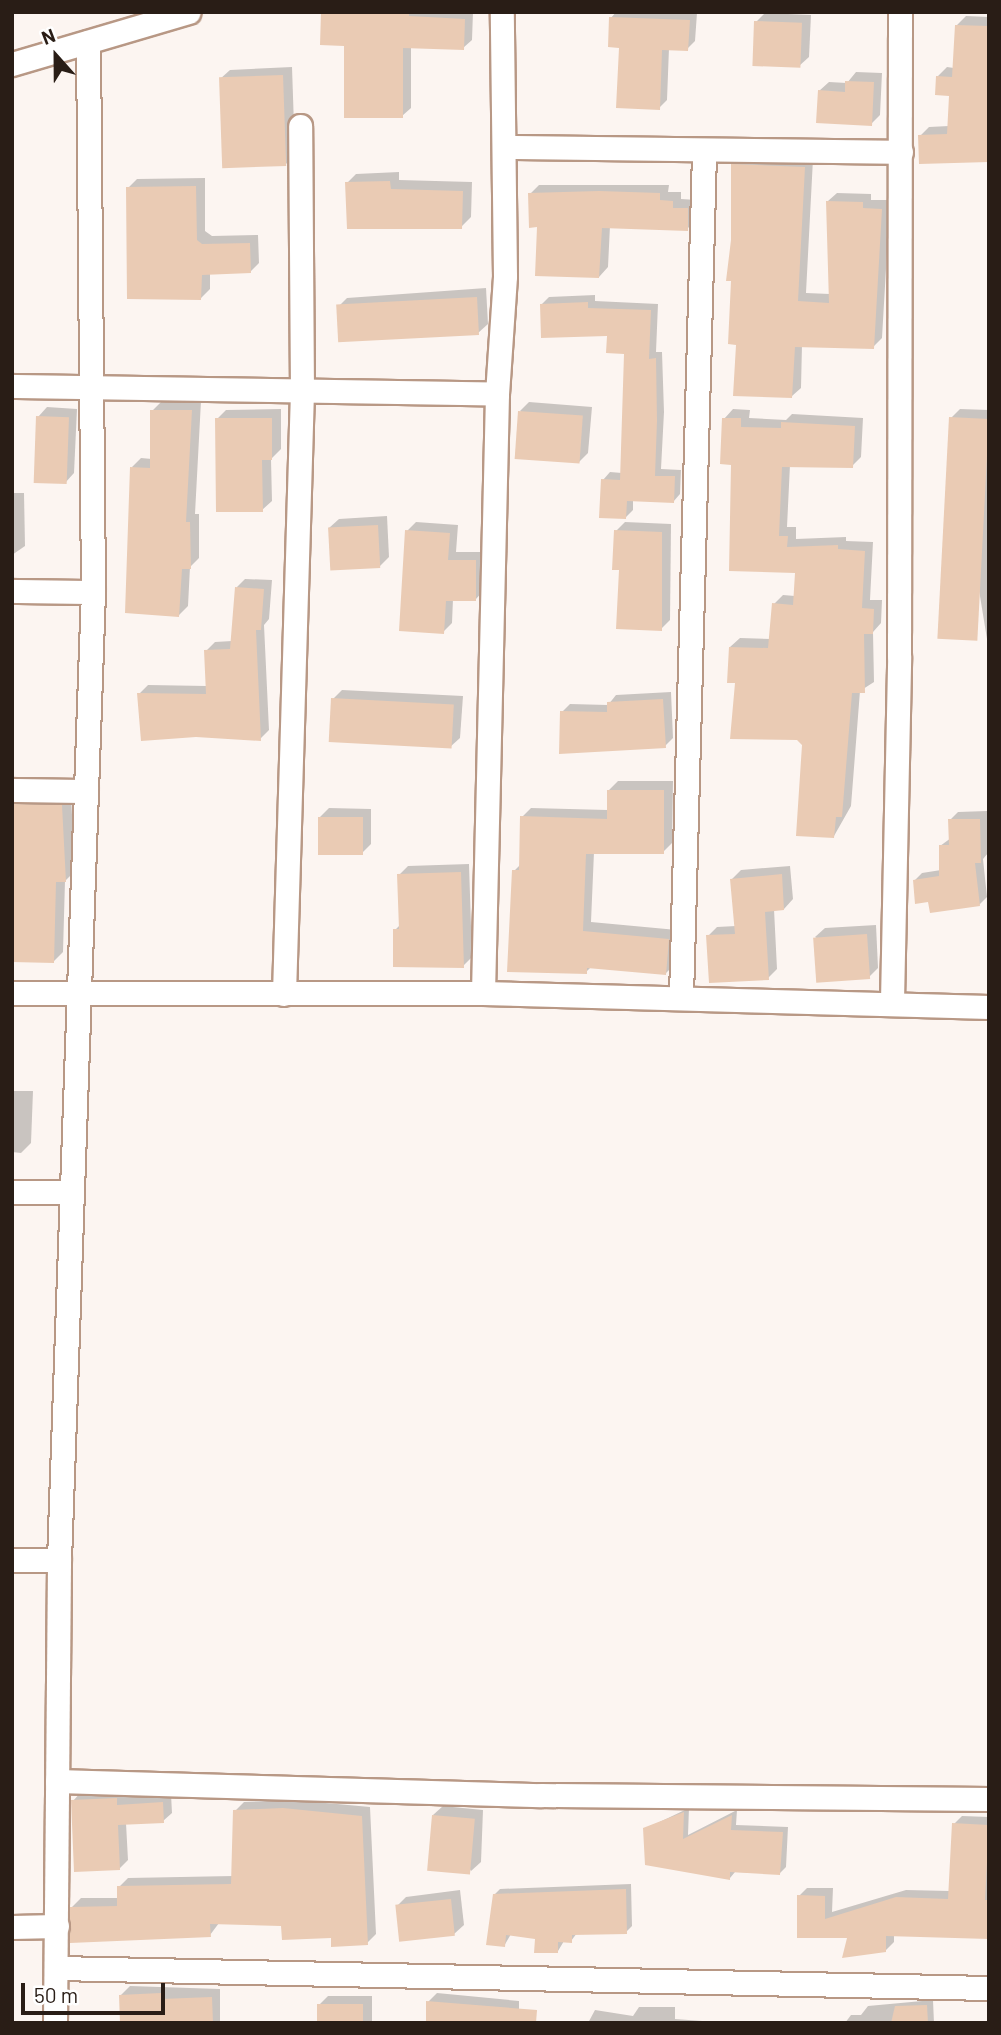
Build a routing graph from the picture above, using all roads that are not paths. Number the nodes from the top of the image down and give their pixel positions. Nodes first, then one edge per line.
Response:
1 (189, 12) edge
2 (502, 12) edge
3 (900, 12) edge
4 (88, 41) junction
5 (12, 64) edge
6 (300, 126) dead end
7 (507, 147) junction
8 (704, 150) junction
9 (901, 152) junction
10 (12, 386) edge
11 (90, 388) junction
12 (302, 392) junction
13 (497, 394) junction
14 (12, 591) edge
15 (93, 592) junction
16 (12, 790) edge
17 (86, 791) junction
18 (12, 993) edge
19 (483, 993) junction
20 (82, 994) junction
21 (284, 994) junction
22 (681, 997) junction
23 (892, 1000) junction
24 (989, 1007) edge
25 (12, 1192) edge
26 (70, 1192) junction
27 (12, 1560) edge
28 (59, 1560) junction
29 (57, 1781) junction
30 (989, 1800) edge
31 (12, 1927) edge
32 (57, 1927) junction
33 (57, 1968) junction
34 (989, 1988) edge
35 (55, 2023) edge

1 - 4 street
2 - 7 street
3 - 9 street
4 - 5 street
4 - 11 street
6 - 12 street
7 - 8 street
7 - 13 street
8 - 9 street
8 - 22 street
9 - 23 street
10 - 11 street
11 - 12 street
11 - 15 street
12 - 13 street
12 - 21 street
13 - 19 street
14 - 15 street
15 - 17 street
16 - 17 street
17 - 20 street
18 - 20 street
19 - 21 street
19 - 22 street
20 - 21 street
20 - 26 street
22 - 23 street
23 - 24 street
25 - 26 street
26 - 28 street
27 - 28 street
28 - 29 street
29 - 30 street
29 - 32 street
31 - 32 street
32 - 33 street
33 - 34 street
33 - 35 street

